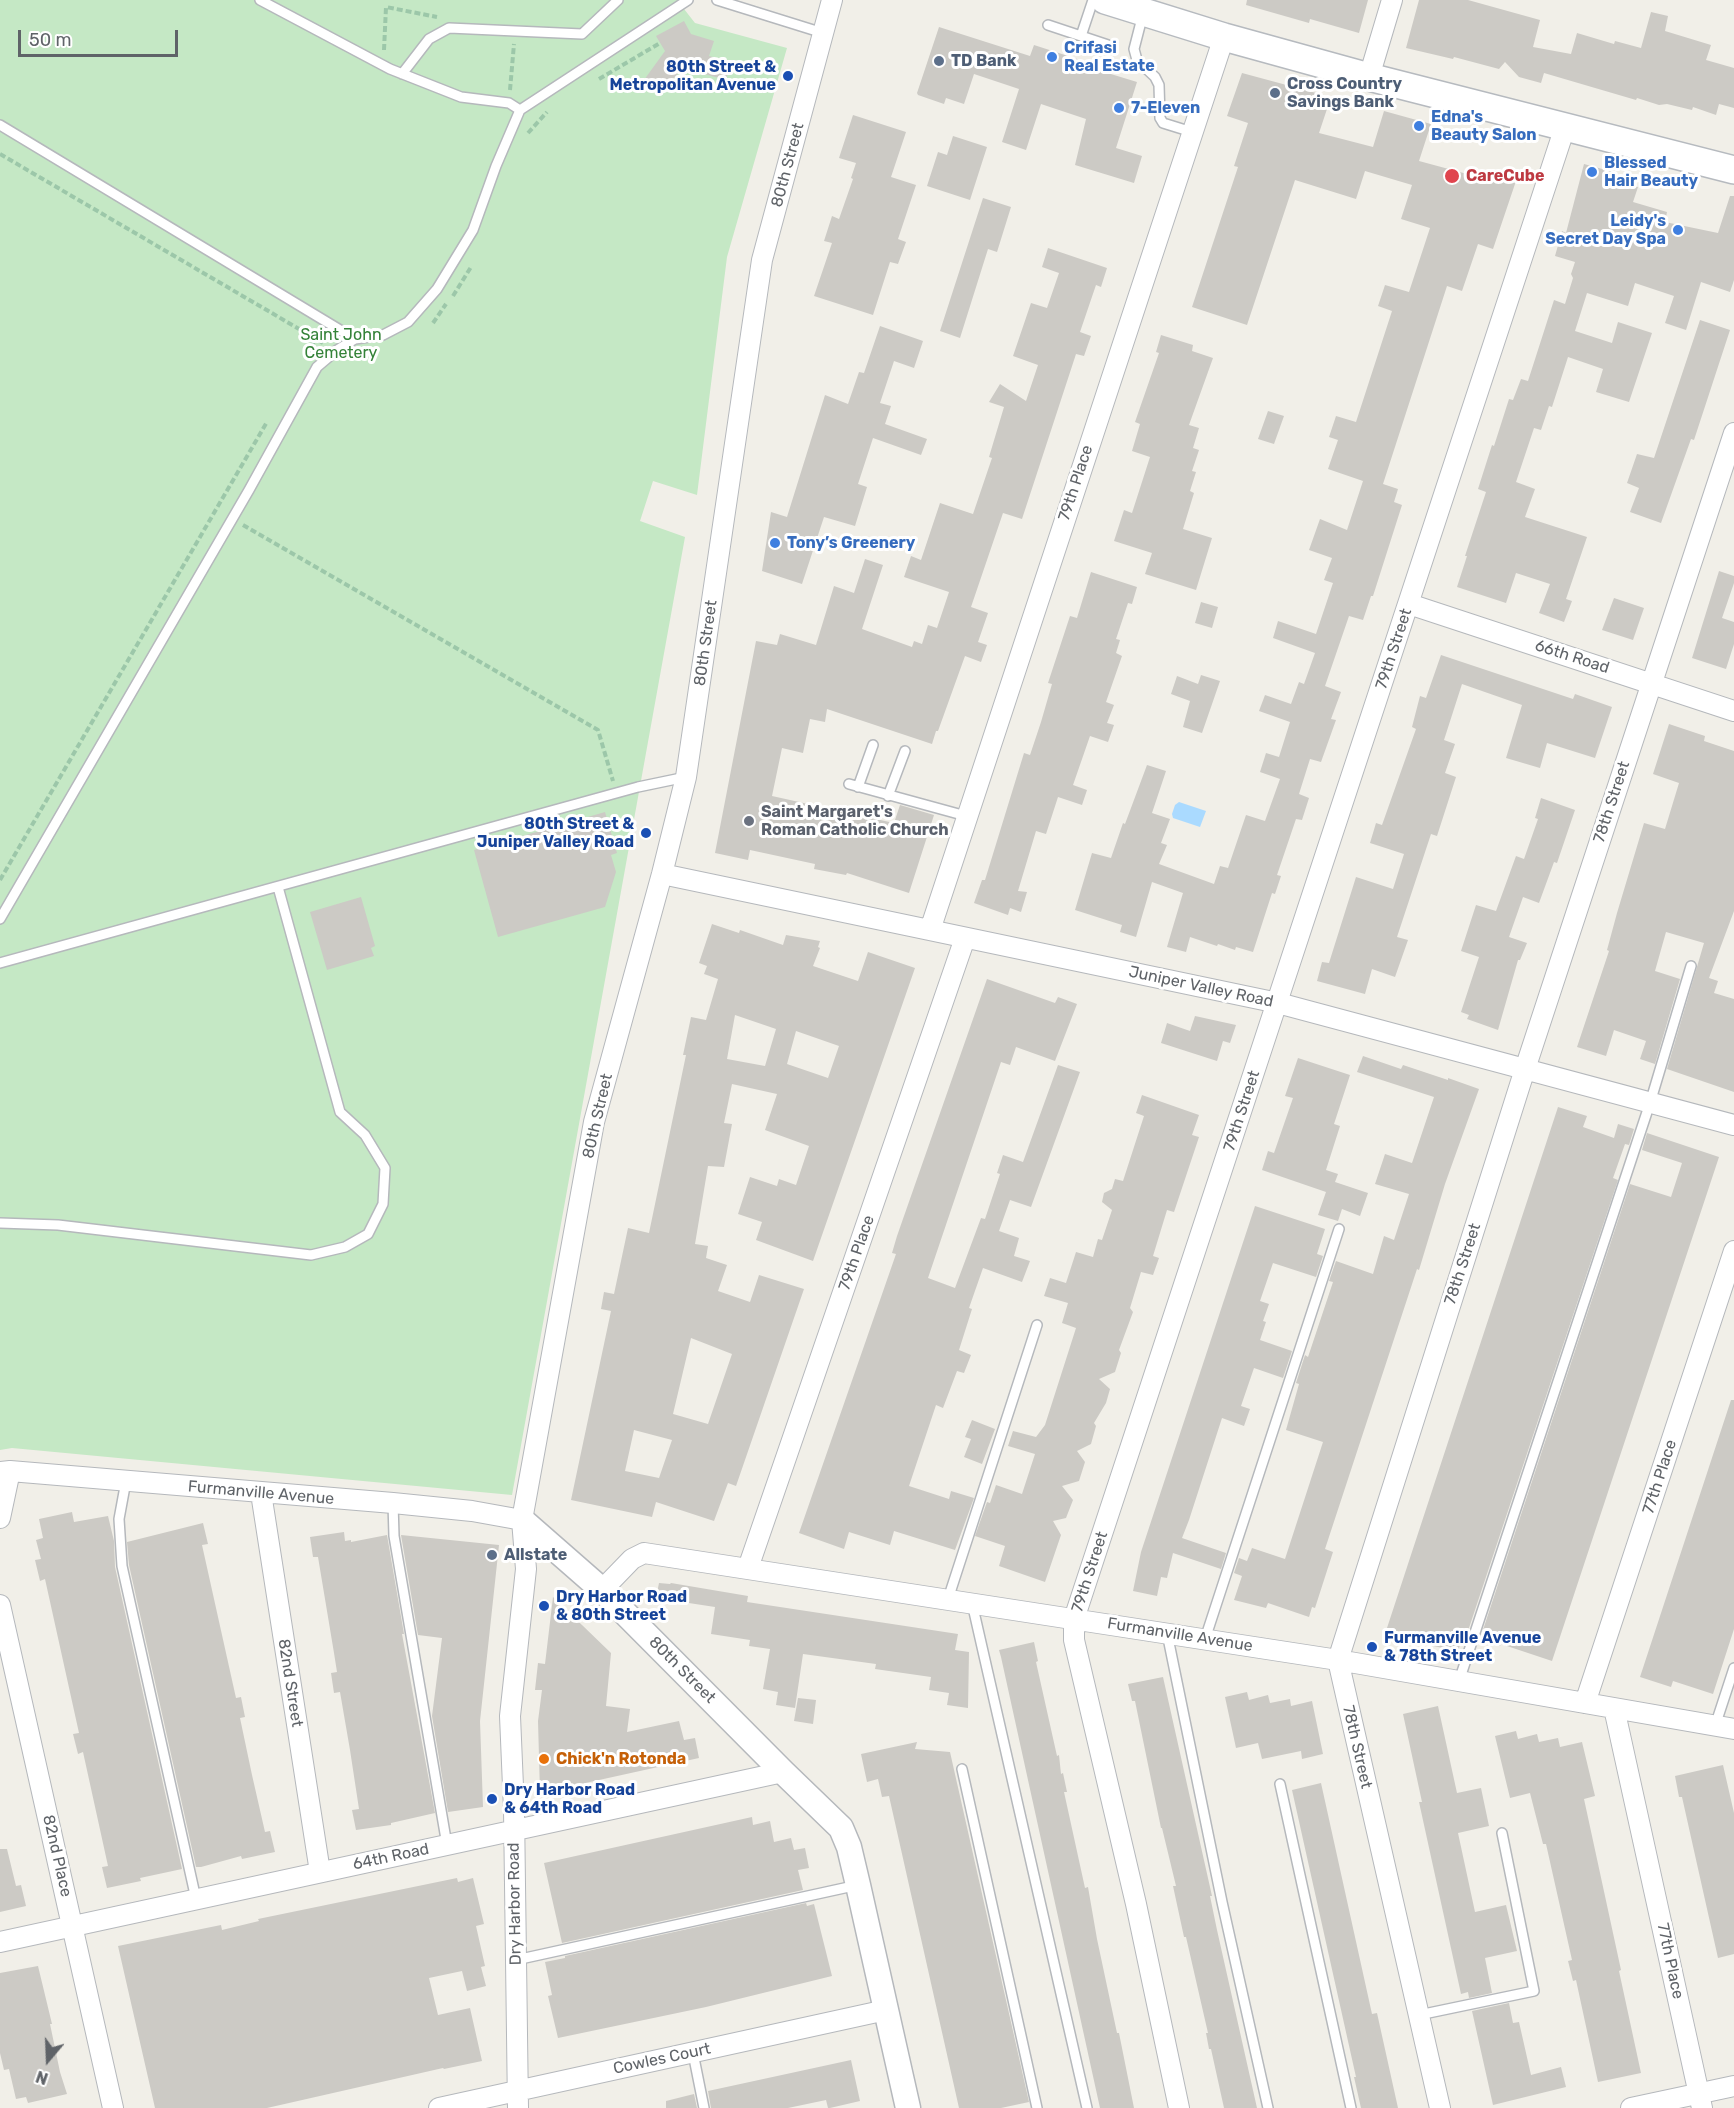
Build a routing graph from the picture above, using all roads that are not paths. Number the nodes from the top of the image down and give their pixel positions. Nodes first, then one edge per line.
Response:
1 (260, 0) edge
2 (618, 0) edge
3 (688, 0) edge
4 (717, 0) edge
5 (832, 0) edge
6 (1093, 0) edge
7 (1104, 0) edge
8 (1392, 0) edge
9 (1144, 12) junction
10 (1048, 25) dead end
11 (823, 33) junction
12 (1081, 36) junction
13 (1224, 36) junction
14 (1108, 45) dead end
15 (402, 74) junction
16 (1369, 77) junction
17 (520, 110) junction
18 (0, 125) edge
19 (1565, 127) junction
20 (1192, 132) junction
21 (1734, 170) edge
22 (355, 339) junction
23 (1733, 438) edge
24 (1409, 604) junction
25 (1651, 683) junction
26 (1734, 711) edge
27 (873, 746) dead end
28 (905, 751) dead end
29 (686, 777) junction
30 (888, 796) junction
31 (966, 816) junction
32 (662, 874) junction
33 (278, 887) junction
34 (0, 919) edge
35 (930, 930) junction
36 (965, 938) junction
37 (0, 963) edge
38 (1691, 966) dead end
39 (1278, 1003) junction
40 (1525, 1069) junction
41 (1650, 1103) junction
42 (1734, 1125) edge
43 (0, 1223) edge
44 (1339, 1229) dead end
45 (1734, 1251) edge
46 (1037, 1324) dead end
47 (5, 1471) edge
48 (126, 1481) junction
49 (261, 1493) junction
50 (393, 1503) junction
51 (0, 1518) edge
52 (522, 1520) junction
53 (748, 1569) junction
54 (602, 1590) junction
55 (948, 1599) junction
56 (972, 1603) junction
57 (0, 1605) edge
58 (1074, 1619) junction
59 (1167, 1633) junction
60 (1205, 1639) junction
61 (1338, 1660) junction
62 (1734, 1668) edge
63 (1458, 1681) junction
64 (1585, 1703) junction
65 (1614, 1708) junction
66 (1724, 1727) edge
67 (962, 1769) dead end
68 (783, 1772) junction
69 (1280, 1784) dead end
70 (513, 1831) junction
71 (1502, 1833) dead end
72 (447, 1845) junction
73 (320, 1872) junction
74 (858, 1885) junction
75 (196, 1899) junction
76 (73, 1927) junction
77 (0, 1942) edge
78 (516, 1960) junction
79 (886, 2010) junction
80 (1419, 2015) junction
81 (693, 2053) junction
82 (1734, 2086) edge
83 (518, 2099) edge
84 (1700, 2101) edge
85 (113, 2108) edge
86 (438, 2108) edge
87 (704, 2108) edge
88 (908, 2108) edge
89 (1037, 2108) edge
90 (1087, 2108) edge
91 (1179, 2108) edge
92 (1268, 2108) edge
93 (1351, 2108) edge
94 (1440, 2108) edge
95 (1631, 2108) edge

1 - 15 lane
2 - 15 lane
3 - 17 lane
4 - 11 lane
5 - 11 street, 80th Street
6 - 12 lane
7 - 9 main road
8 - 16 street
9 - 13 main road
9 - 20 lane
10 - 12 lane
11 - 29 street, 80th Street
12 - 14 lane
13 - 16 main road
13 - 20 street, 79th Place
15 - 17 lane
16 - 19 main road
17 - 22 lane
18 - 22 lane
19 - 21 main road
19 - 24 street, 79th Street
20 - 31 street, 79th Place
22 - 34 lane
23 - 25 street, 78th Street
24 - 25 street, 66th Road
24 - 39 street, 79th Street
25 - 26 street, 66th Road
25 - 40 street, 78th Street
27 - 30 lane
28 - 30 lane
29 - 32 street, 80th Street
29 - 33 lane
30 - 31 lane
31 - 35 street, 79th Place
32 - 35 street, Juniper Valley Road
32 - 52 street, 80th Street
33 - 37 lane
33 - 43 lane
35 - 36 street, Juniper Valley Road
36 - 39 street, Juniper Valley Road
36 - 53 street, 79th Place
38 - 41 lane
39 - 40 street, Juniper Valley Road
39 - 58 street, 79th Street
40 - 41 street, Juniper Valley Road
40 - 61 street, 78th Street
41 - 42 street, Juniper Valley Road
41 - 63 lane
44 - 60 lane
45 - 64 street, 77th Place
46 - 55 lane
47 - 48 street, Furmanville Avenue
47 - 51 street
48 - 49 street, Furmanville Avenue
48 - 75 lane
49 - 50 street, Furmanville Avenue
49 - 73 street, 82nd Street
50 - 52 street, Furmanville Avenue
50 - 72 lane
52 - 54 street, 80th Street
52 - 70 street, Dry Harbor Road
53 - 54 street, Furmanville Avenue
53 - 55 street, Furmanville Avenue
54 - 68 street, 80th Street
55 - 56 street, Furmanville Avenue
56 - 58 street, Furmanville Avenue
56 - 90 lane
57 - 76 street, 82nd Place
58 - 59 street, Furmanville Avenue
58 - 91 street, 79th Street
59 - 60 street, Furmanville Avenue
59 - 92 lane
60 - 61 street, Furmanville Avenue
61 - 63 street, Furmanville Avenue
61 - 80 street, 78th Street
62 - 66 lane
63 - 64 street, Furmanville Avenue
64 - 65 street, Furmanville Avenue
65 - 66 street, Furmanville Avenue
65 - 84 street, 77th Place
67 - 89 lane
68 - 70 street, 64th Road
68 - 74 street, 80th Street
69 - 93 lane
70 - 72 street, 64th Road
70 - 78 street, Dry Harbor Road
71 - 80 lane
72 - 73 street, 64th Road
73 - 75 street, 64th Road
74 - 78 lane
74 - 79 street, 80th Street
75 - 76 street, 64th Road
76 - 77 street, 64th Road
76 - 85 street, 82nd Place
78 - 83 street, Dry Harbor Road
79 - 81 street, Cowles Court
79 - 88 street, 80th Street
80 - 94 street, 78th Street
81 - 83 street, Cowles Court
81 - 87 lane
82 - 84 street
83 - 86 street, Cowles Court
84 - 95 street

